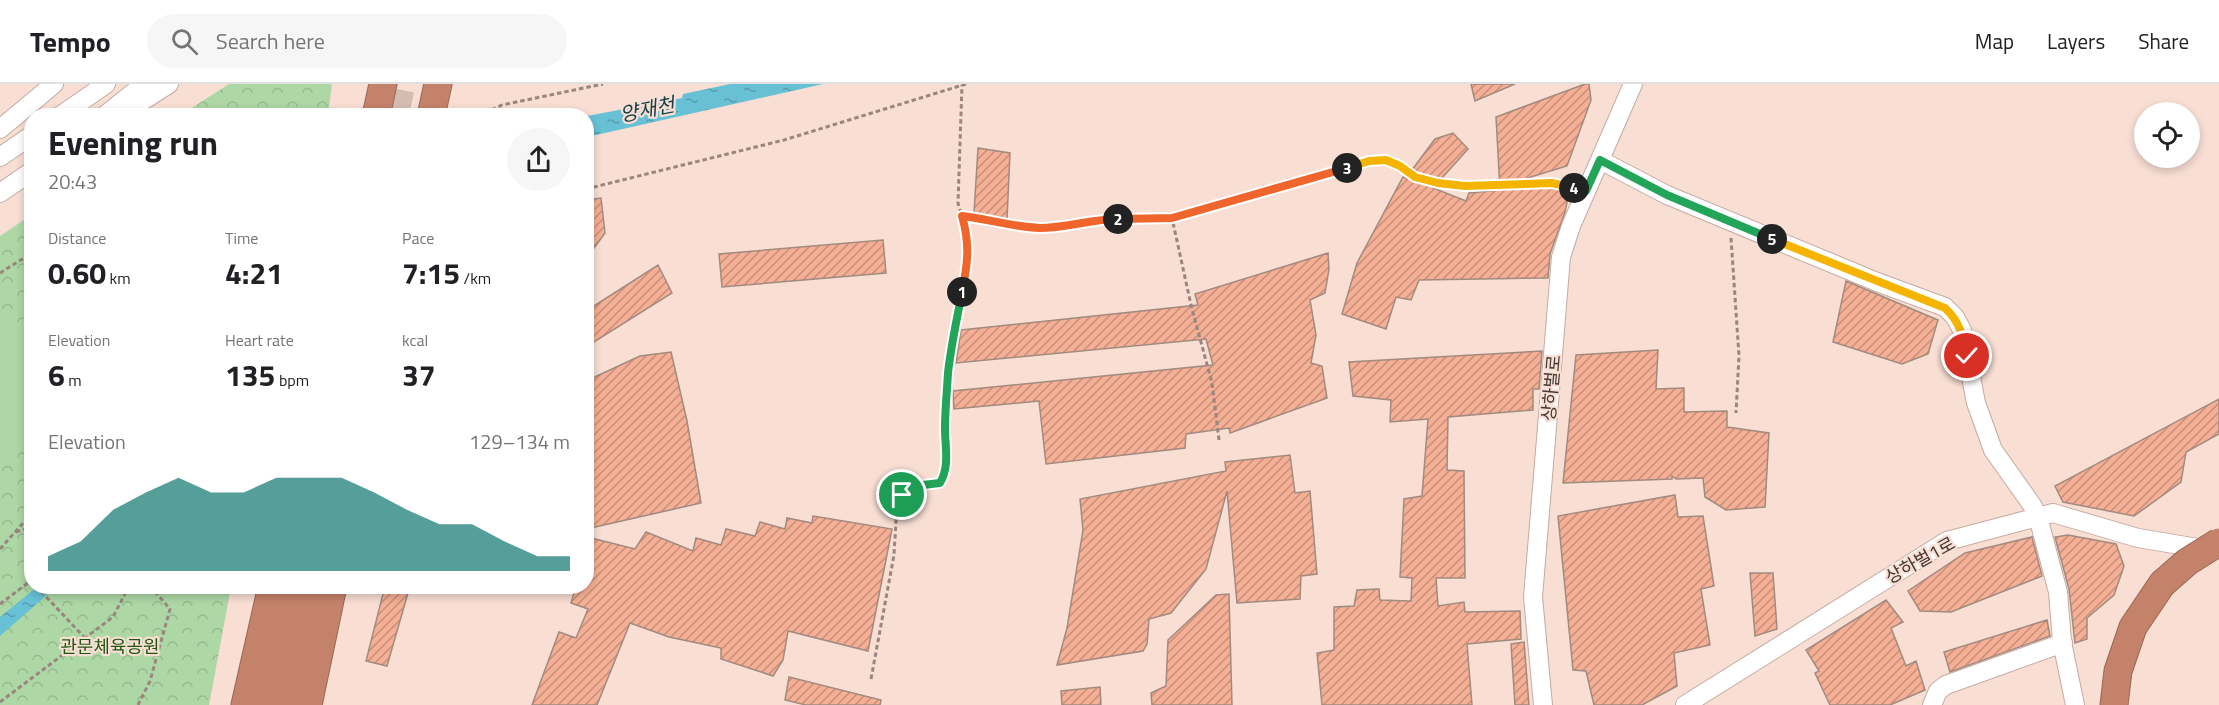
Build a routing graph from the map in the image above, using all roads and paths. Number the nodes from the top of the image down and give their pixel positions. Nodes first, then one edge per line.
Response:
1 (54, 84) edge
2 (106, 84) edge
3 (144, 84) edge
4 (169, 84) edge
5 (369, 84) edge
6 (383, 84) edge
7 (438, 84) edge
8 (603, 84) edge
9 (966, 84) edge
10 (1633, 84) edge
11 (962, 86) junction
12 (25, 108) edge
13 (72, 108) edge
14 (114, 108) edge
15 (132, 108) edge
16 (370, 108) edge
17 (378, 108) edge
18 (433, 108) edge
19 (495, 108) edge
20 (24, 109) edge
21 (0, 129) edge
22 (24, 140) edge
23 (0, 157) edge
24 (1600, 160) junction
25 (24, 176) edge
26 (594, 187) edge
27 (1586, 191) junction
28 (0, 192) edge
29 (962, 216) junction
30 (1172, 218) junction
31 (1730, 221) junction
32 (24, 259) edge
33 (0, 273) edge
34 (1736, 413) dead end
35 (1219, 440) dead end
36 (2038, 517) junction
37 (24, 521) edge
38 (24, 529) edge
39 (14, 532) junction
40 (2219, 542) edge
41 (0, 549) edge
42 (2219, 552) edge
43 (24, 586) edge
44 (44, 594) edge
45 (125, 594) edge
46 (157, 594) edge
47 (270, 594) edge
48 (291, 594) edge
49 (310, 594) edge
50 (331, 594) edge
51 (0, 604) edge
52 (84, 637) junction
53 (2063, 643) junction
54 (871, 679) dead end
55 (0, 702) edge
56 (138, 705) edge
57 (245, 705) edge
58 (267, 705) edge
59 (287, 705) edge
60 (308, 705) edge
61 (1543, 705) edge
62 (1685, 705) edge
63 (1932, 705) edge
64 (2075, 705) edge
65 (2114, 705) edge

1 - 12 street
2 - 13 street
3 - 14 street
4 - 15 street
5 - 16 highway
6 - 17 highway
7 - 18 highway
8 - 19 path
9 - 11 path
10 - 24 street, 상하벌로
11 - 26 path
11 - 29 path
20 - 21 street
22 - 23 street
24 - 27 street, 상하벌로
24 - 31 street
25 - 28 street
27 - 30 path
27 - 61 street, 상하벌로
29 - 30 path
29 - 54 path
30 - 35 path
31 - 34 path
31 - 36 street
32 - 33 path
36 - 42 street, 상하벌1로
36 - 53 street
36 - 62 street, 상하벌1로
37 - 39 path
38 - 39 path
39 - 41 path
40 - 65 highway, bridge
43 - 51 path
44 - 52 path
45 - 52 path
46 - 56 path
47 - 57 highway
48 - 58 highway
49 - 59 highway
50 - 60 highway
52 - 55 path
53 - 63 street
53 - 64 street

